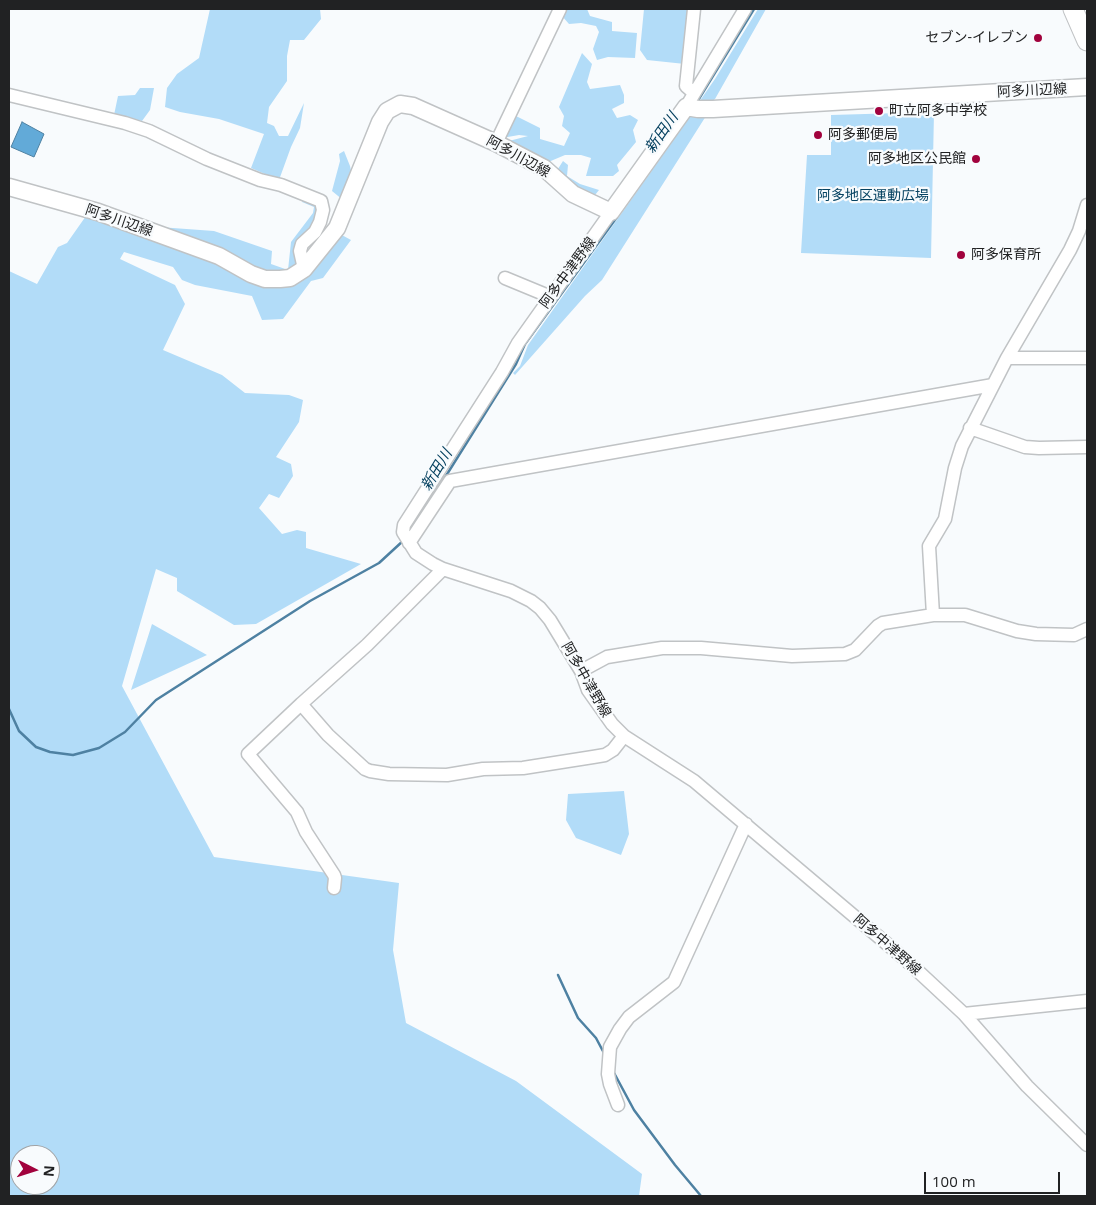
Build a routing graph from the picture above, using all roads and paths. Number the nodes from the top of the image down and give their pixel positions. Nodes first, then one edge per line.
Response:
1 (560, 9) edge
2 (694, 9) edge
3 (745, 9) edge
4 (1073, 9) edge
5 (1087, 41) edge
6 (1087, 87) edge
7 (9, 95) edge
8 (691, 104) junction
9 (496, 143) junction
10 (9, 186) edge
11 (1087, 206) edge
12 (611, 212) junction
13 (304, 269) junction
14 (505, 278) dead end
15 (551, 297) junction
16 (1007, 358) junction
17 (1087, 358) edge
18 (993, 385) junction
19 (970, 428) junction
20 (1087, 447) edge
21 (407, 540) junction
22 (443, 569) junction
23 (933, 615) junction
24 (1087, 629) edge
25 (581, 671) junction
26 (300, 704) junction
27 (624, 736) junction
28 (746, 824) junction
29 (334, 888) dead end
30 (1087, 1002) edge
31 (964, 1014) junction
32 (618, 1105) dead end
33 (1087, 1145) edge

1 - 9 street
2 - 8 street
3 - 8 street
4 - 5 highway
6 - 8 main road, 阿多川辺線
7 - 13 street
8 - 12 main road
9 - 12 main road, 阿多川辺線
9 - 13 main road, 阿多川辺線
10 - 13 main road, 阿多川辺線
11 - 16 street
12 - 15 street, 阿多中津野線
14 - 15 street
15 - 21 street, 阿多中津野線
16 - 17 street
16 - 18 street
18 - 19 street
18 - 21 street
19 - 20 street
19 - 23 street
21 - 22 street, 阿多中津野線
22 - 25 street, 阿多中津野線
22 - 26 street
23 - 24 street
23 - 25 street
25 - 27 street, 阿多中津野線
26 - 27 street
26 - 29 street
27 - 28 street, 阿多中津野線
28 - 31 street, 阿多中津野線
28 - 32 street
30 - 31 street
31 - 33 street, 阿多中津野線

